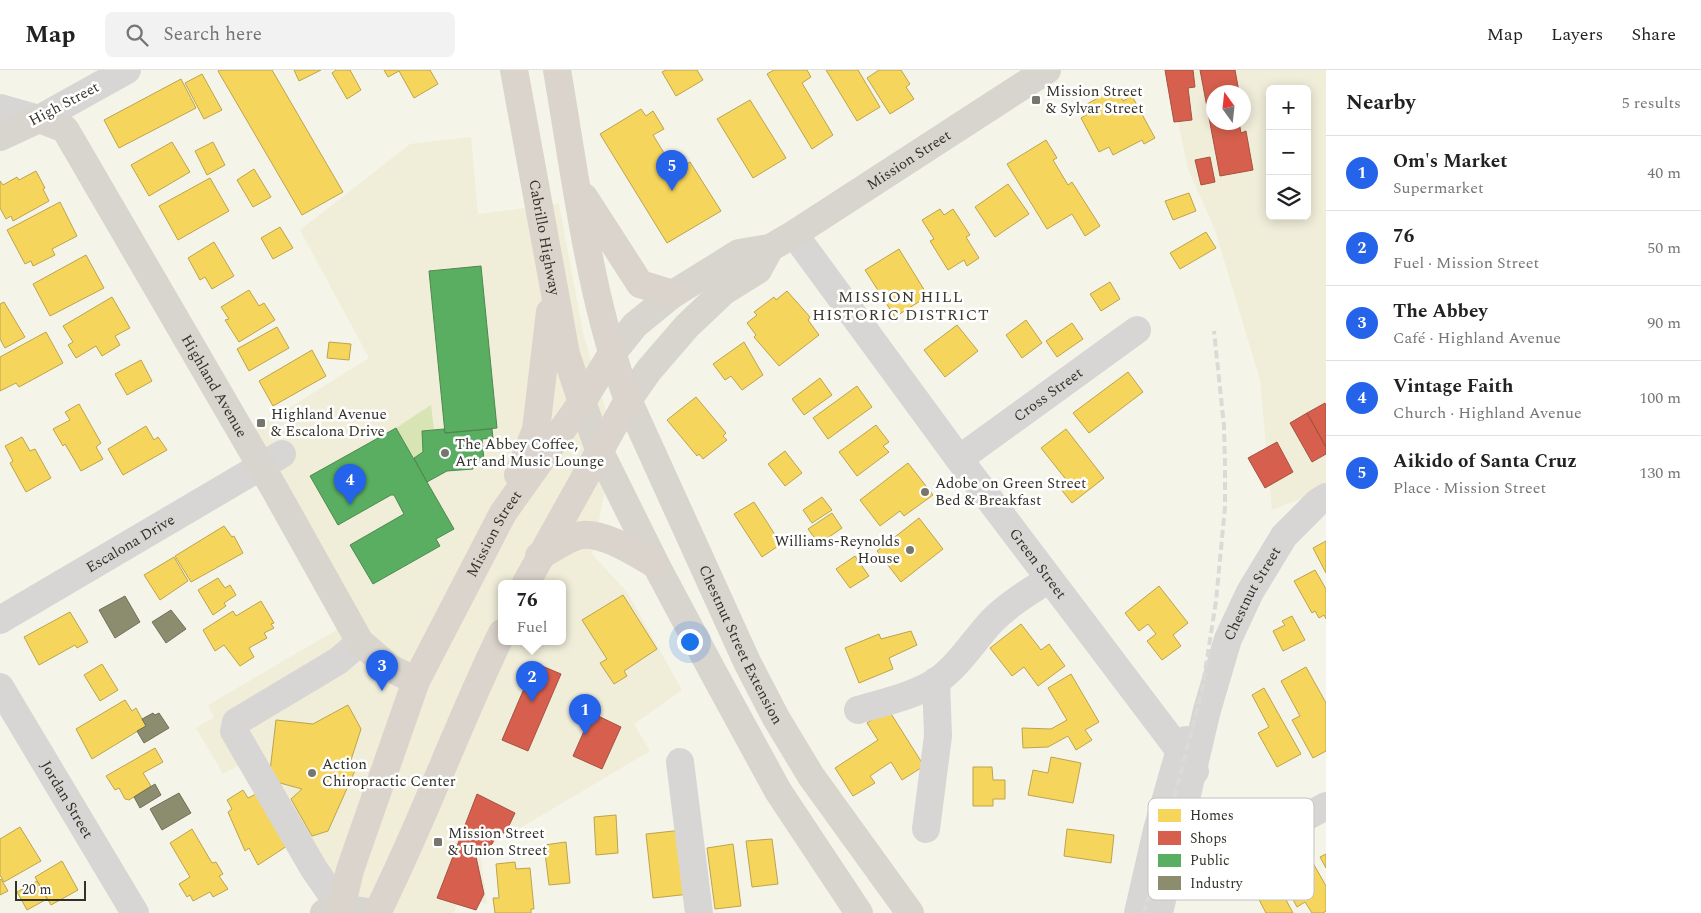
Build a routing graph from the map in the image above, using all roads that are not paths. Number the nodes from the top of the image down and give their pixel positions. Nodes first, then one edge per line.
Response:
1 (127, 70) edge
2 (514, 70) edge
3 (556, 70) edge
4 (1047, 70) edge
5 (0, 108) edge
6 (39, 119) junction
7 (0, 137) edge
8 (577, 187) junction
9 (794, 234) junction
10 (770, 248) junction
11 (554, 284) junction
12 (673, 294) junction
13 (1136, 330) dead end
14 (611, 355) junction
15 (628, 400) junction
16 (582, 402) junction
17 (600, 452) junction
18 (959, 459) junction
19 (272, 460) junction
20 (1326, 497) edge
21 (503, 514) junction
22 (539, 556) junction
23 (656, 565) junction
24 (1049, 579) junction
25 (527, 580) edge
26 (0, 620) edge
27 (498, 641) edge
28 (360, 642) junction
29 (416, 681) junction
30 (936, 681) junction
31 (0, 687) edge
32 (858, 710) dead end
33 (680, 762) dead end
34 (1187, 762) junction
35 (1177, 798) edge
36 (1326, 806) edge
37 (1314, 812) edge
38 (926, 829) dead end
39 (1148, 886) edge
40 (1160, 900) edge
41 (335, 911) edge
42 (135, 913) edge
43 (376, 913) edge
44 (699, 913) edge
45 (859, 913) edge
46 (910, 913) edge
47 (1138, 913) edge
48 (1159, 913) edge

1 - 6 street, High Street
2 - 11 highway, Cabrillo Highway
3 - 8 highway
4 - 9 main road, Mission Street
5 - 6 street, Highland Avenue
6 - 7 main road, High Street
6 - 19 main road, Highland Avenue
8 - 12 highway
8 - 14 highway
9 - 10 main road, Mission Street
9 - 18 street, Green Street
10 - 12 main road, Mission Street
10 - 15 main road
11 - 16 highway, Cabrillo Highway
11 - 21 highway
12 - 14 main road, Mission Street
13 - 18 street, Cross Street
14 - 15 highway, Chestnut Street Extension
14 - 16 highway, Mission Street
15 - 17 highway
15 - 46 main road, Chestnut Street Extension
16 - 17 main road
16 - 21 highway, Mission Street
17 - 22 highway
17 - 23 main road
18 - 24 street, Green Street
19 - 26 street, Escalona Drive
19 - 28 main road, Highland Avenue
20 - 34 street, Chestnut Street
21 - 29 highway, Mission Street
22 - 23 highway
22 - 25 highway
23 - 45 main road
24 - 30 street
24 - 34 street, Green Street
27 - 43 highway
28 - 29 main road, Highland Avenue
28 - 41 street
29 - 41 highway, Mission Street
30 - 32 street
30 - 38 street
31 - 42 street, Jordan Street
33 - 44 street
34 - 35 street, Chestnut Street
36 - 37 street
39 - 47 street, Chestnut Street
40 - 48 street, Chestnut Street
41 - 43 main road

